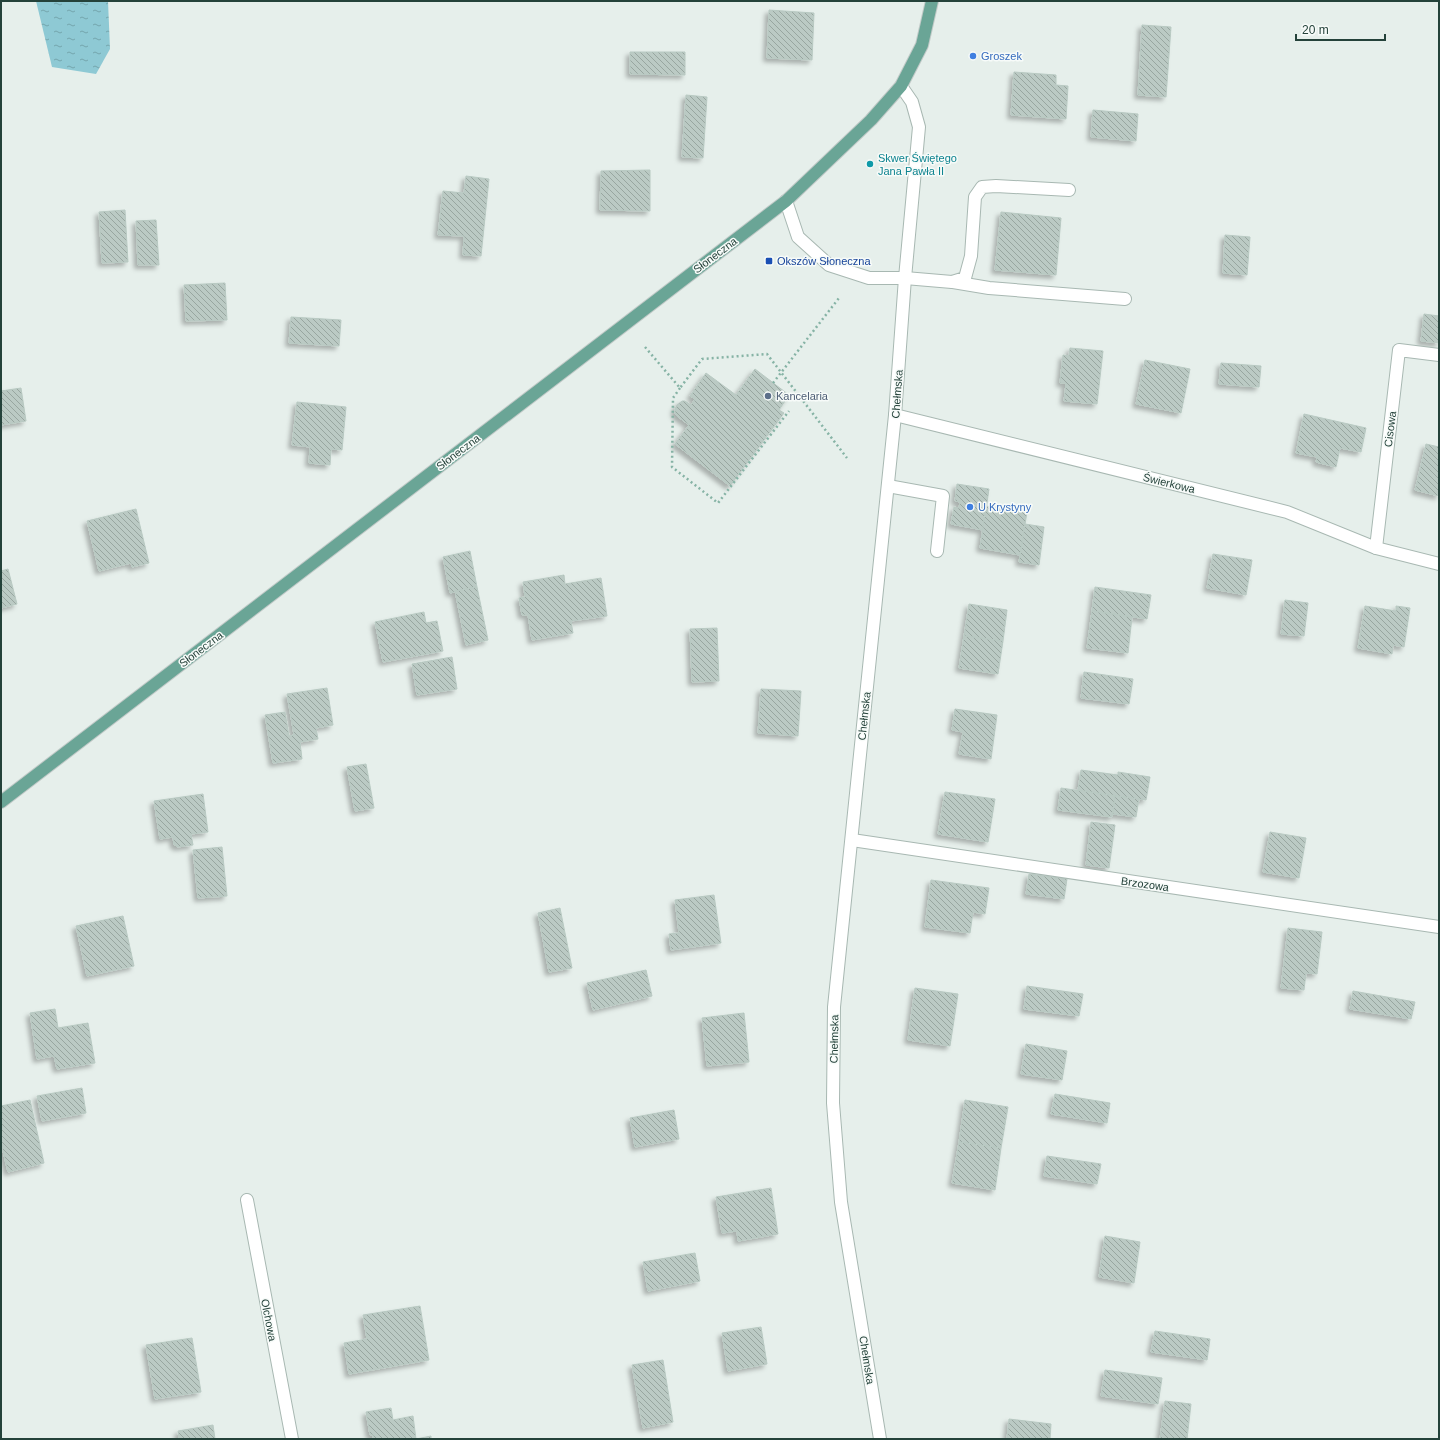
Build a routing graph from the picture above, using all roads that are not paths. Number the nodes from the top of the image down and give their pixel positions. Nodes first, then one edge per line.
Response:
1 (932, 1) edge
2 (901, 86) junction
3 (1069, 190) dead end
4 (786, 201) junction
5 (905, 278) junction
6 (952, 282) junction
7 (1125, 299) dead end
8 (1439, 355) edge
9 (895, 415) junction
10 (888, 486) junction
11 (1376, 548) junction
12 (937, 551) dead end
13 (1439, 564) edge
14 (1, 802) edge
15 (852, 840) junction
16 (1439, 927) edge
17 (247, 1200) dead end
18 (292, 1439) edge
19 (880, 1439) edge

1 - 2 main road
2 - 4 main road, Słoneczna
2 - 5 street, Chełmska
3 - 6 street
4 - 5 street
4 - 14 main road, Słoneczna
5 - 6 street
5 - 9 street, Chełmska
6 - 7 street
8 - 11 street, Cisowa
9 - 10 street, Chełmska
9 - 11 street, Świerkowa
10 - 12 street
10 - 15 street, Chełmska
11 - 13 street, Świerkowa
15 - 16 street, Brzozowa
15 - 19 street, Chełmska
17 - 18 street, Olchowa

